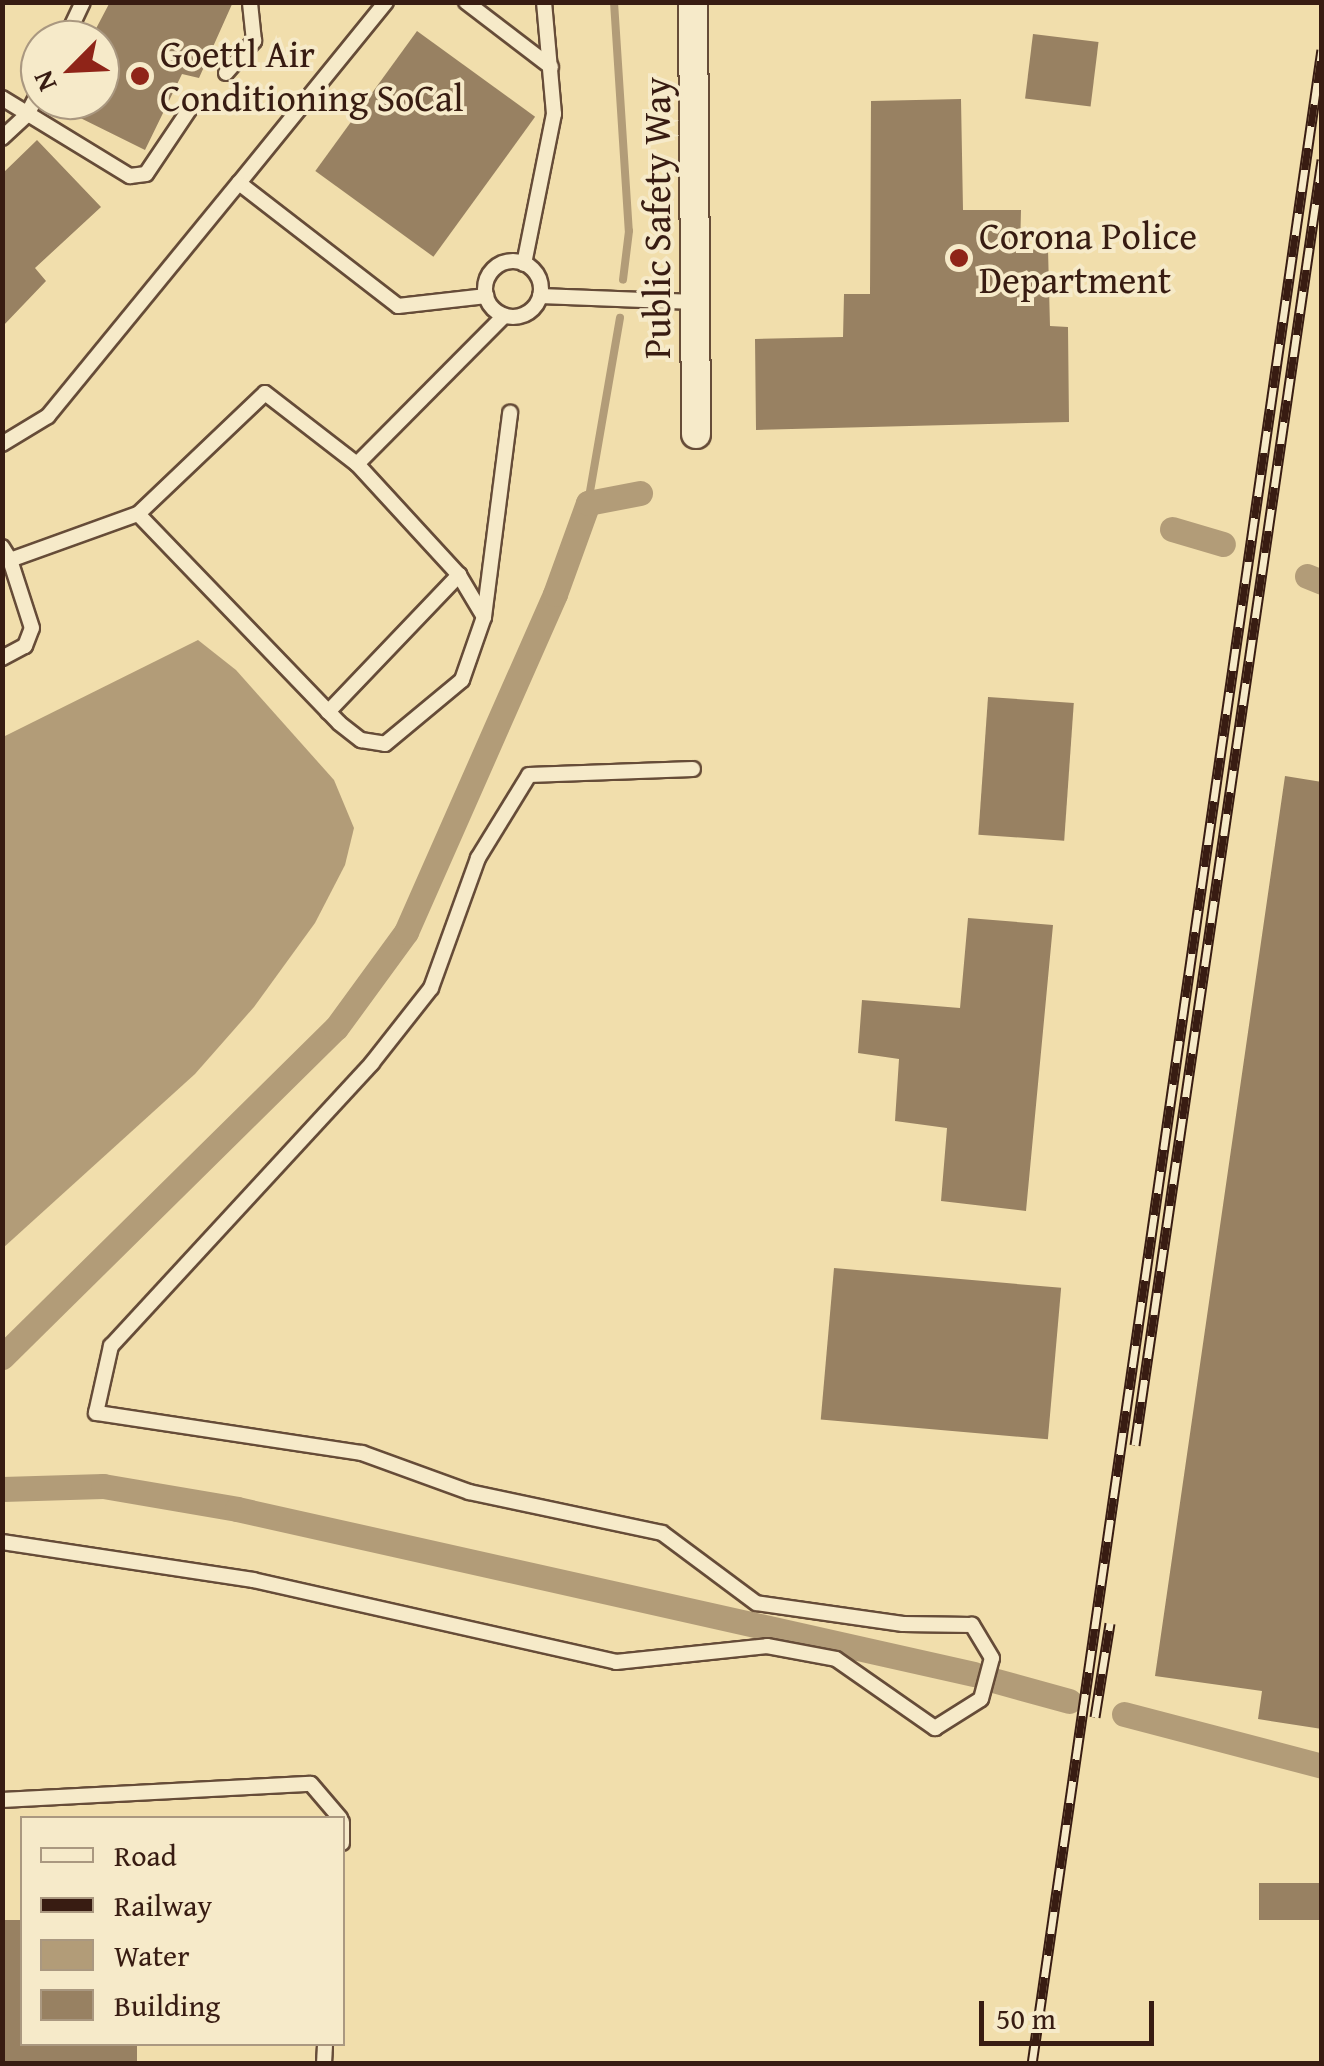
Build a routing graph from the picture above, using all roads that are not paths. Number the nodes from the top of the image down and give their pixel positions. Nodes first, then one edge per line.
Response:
1 (250, 2) edge
2 (386, 2) edge
3 (466, 2) edge
4 (544, 2) edge
5 (693, 2) edge
6 (551, 67) junction
7 (226, 73) dead end
8 (195, 100) dead end
9 (22, 120) edge
10 (36, 120) edge
11 (2, 138) edge
12 (239, 182) junction
13 (524, 264) junction
14 (486, 296) junction
15 (540, 296) junction
16 (695, 302) junction
17 (504, 316) junction
18 (510, 414) dead end
19 (696, 434) dead end
20 (2, 444) edge
21 (357, 464) junction
22 (138, 514) junction
23 (6, 554) edge
24 (459, 575) junction
25 (484, 618) junction
26 (2, 658) edge
27 (328, 712) junction
28 (693, 770) dead end
29 (2, 1542) edge
30 (2, 1800) edge
31 (338, 1816) edge

1 - 7 lane
2 - 12 lane
3 - 6 lane
4 - 6 lane
5 - 16 street, Public Safety Way
6 - 13 lane
8 - 10 lane
9 - 11 lane
12 - 14 lane
12 - 20 lane
13 - 14 lane
13 - 15 lane
14 - 17 lane
15 - 16 lane
15 - 17 lane
16 - 19 street, Public Safety Way
17 - 21 lane
18 - 25 lane
21 - 22 lane
21 - 24 lane
22 - 23 lane
22 - 27 lane
23 - 26 lane
24 - 25 lane
24 - 27 lane
25 - 27 lane
28 - 29 lane
30 - 31 lane

